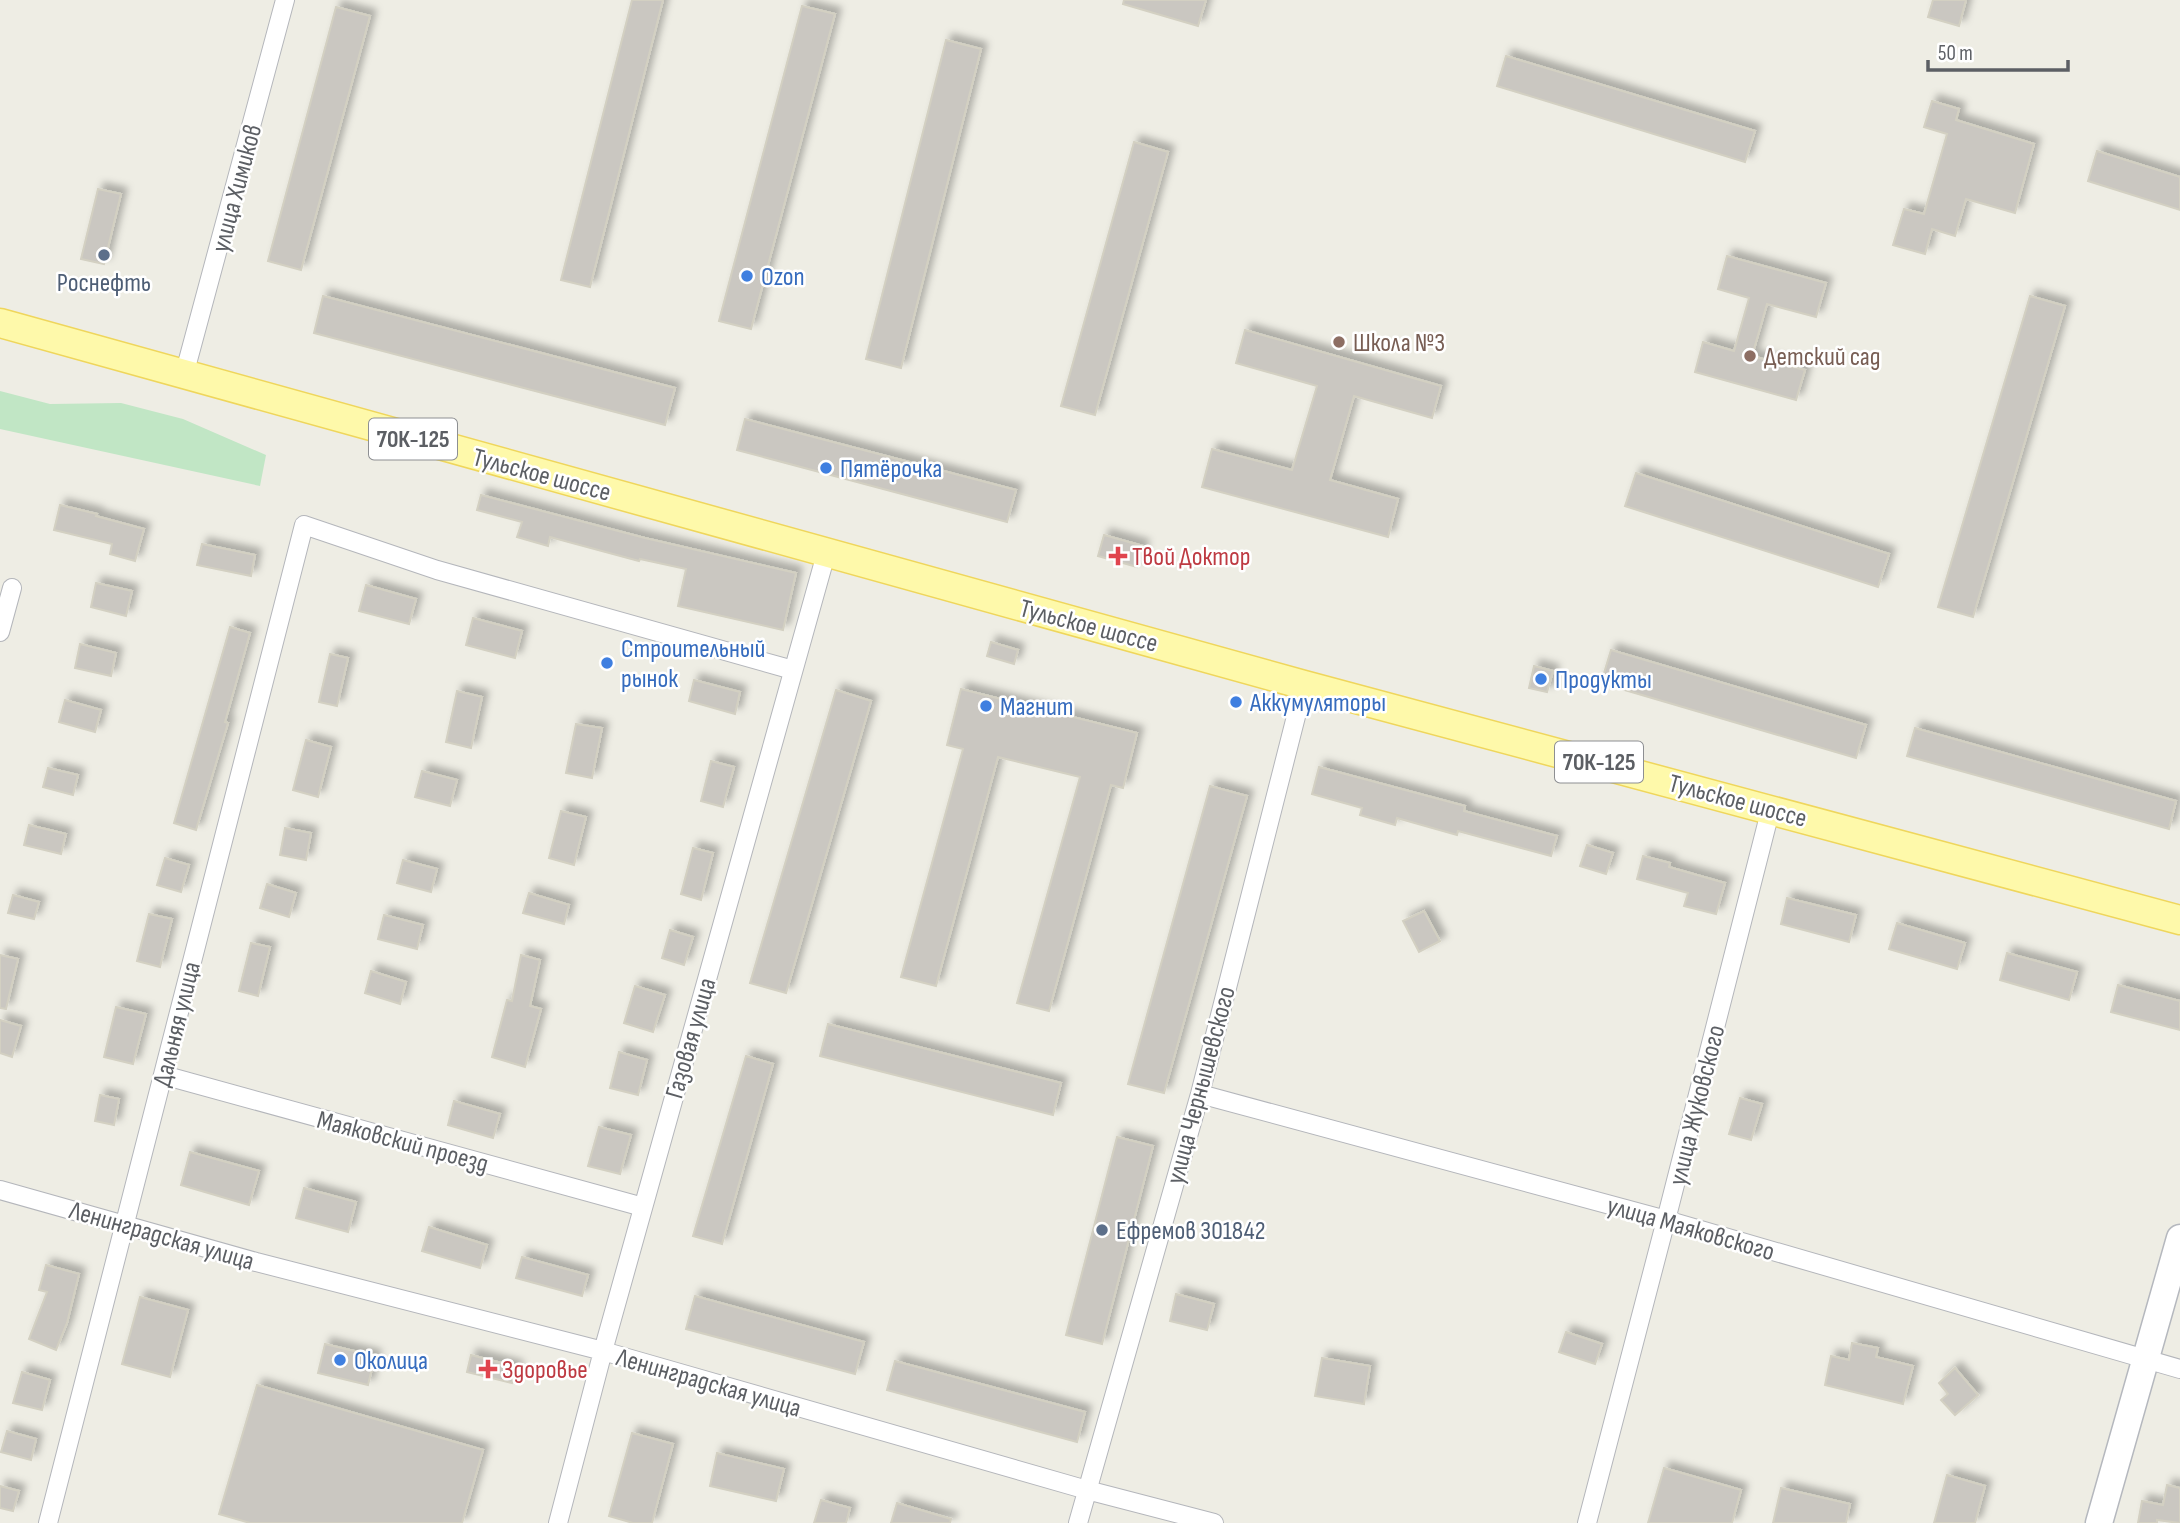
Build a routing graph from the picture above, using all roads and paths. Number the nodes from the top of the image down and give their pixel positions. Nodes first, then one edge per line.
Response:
1 (285, 0) edge
2 (0, 323) edge
3 (184, 375) junction
4 (826, 554) junction
5 (12, 588) dead end
6 (0, 632) edge
7 (793, 670) junction
8 (1304, 685) junction
9 (1771, 808) junction
10 (2180, 920) edge
11 (163, 1075) junction
12 (1200, 1094) junction
13 (0, 1190) edge
14 (643, 1207) junction
15 (1667, 1220) junction
16 (125, 1224) junction
17 (2180, 1238) edge
18 (603, 1351) junction
19 (2146, 1361) junction
20 (2180, 1369) edge
21 (1087, 1490) junction
22 (48, 1523) edge
23 (558, 1523) edge
24 (1078, 1523) edge
25 (1214, 1523) edge
26 (1587, 1523) edge
27 (2099, 1523) edge

1 - 3 street, улица Химиков
2 - 3 main road, Тульское шоссе / 70К-125
3 - 4 main road, Тульское шоссе / 70К-125
4 - 7 street, Газовая улица
4 - 8 main road, Тульское шоссе / 70К-125
5 - 6 street
7 - 11 street, Дальняя улица
7 - 14 street, Газовая улица
8 - 9 main road, Тульское шоссе / 70К-125
8 - 12 street, улица Чернышевского
9 - 10 main road, Тульское шоссе / 70К-125
9 - 15 street, улица Жуковского
11 - 14 street, Маяковский проезд
11 - 16 street, Дальняя улица
12 - 15 street, улица Маяковского
12 - 21 street, улица Чернышевского
13 - 16 street, Ленинградская улица
14 - 18 street, Газовая улица
15 - 19 street, улица Маяковского
15 - 26 street, улица Жуковского
16 - 18 street, Ленинградская улица
16 - 22 street, Дальняя улица
17 - 19 street
18 - 21 street, Ленинградская улица
18 - 23 street, Газовая улица
19 - 20 street, улица Маяковского
19 - 27 street
21 - 24 street, улица Чернышевского
21 - 25 street, Ленинградская улица

